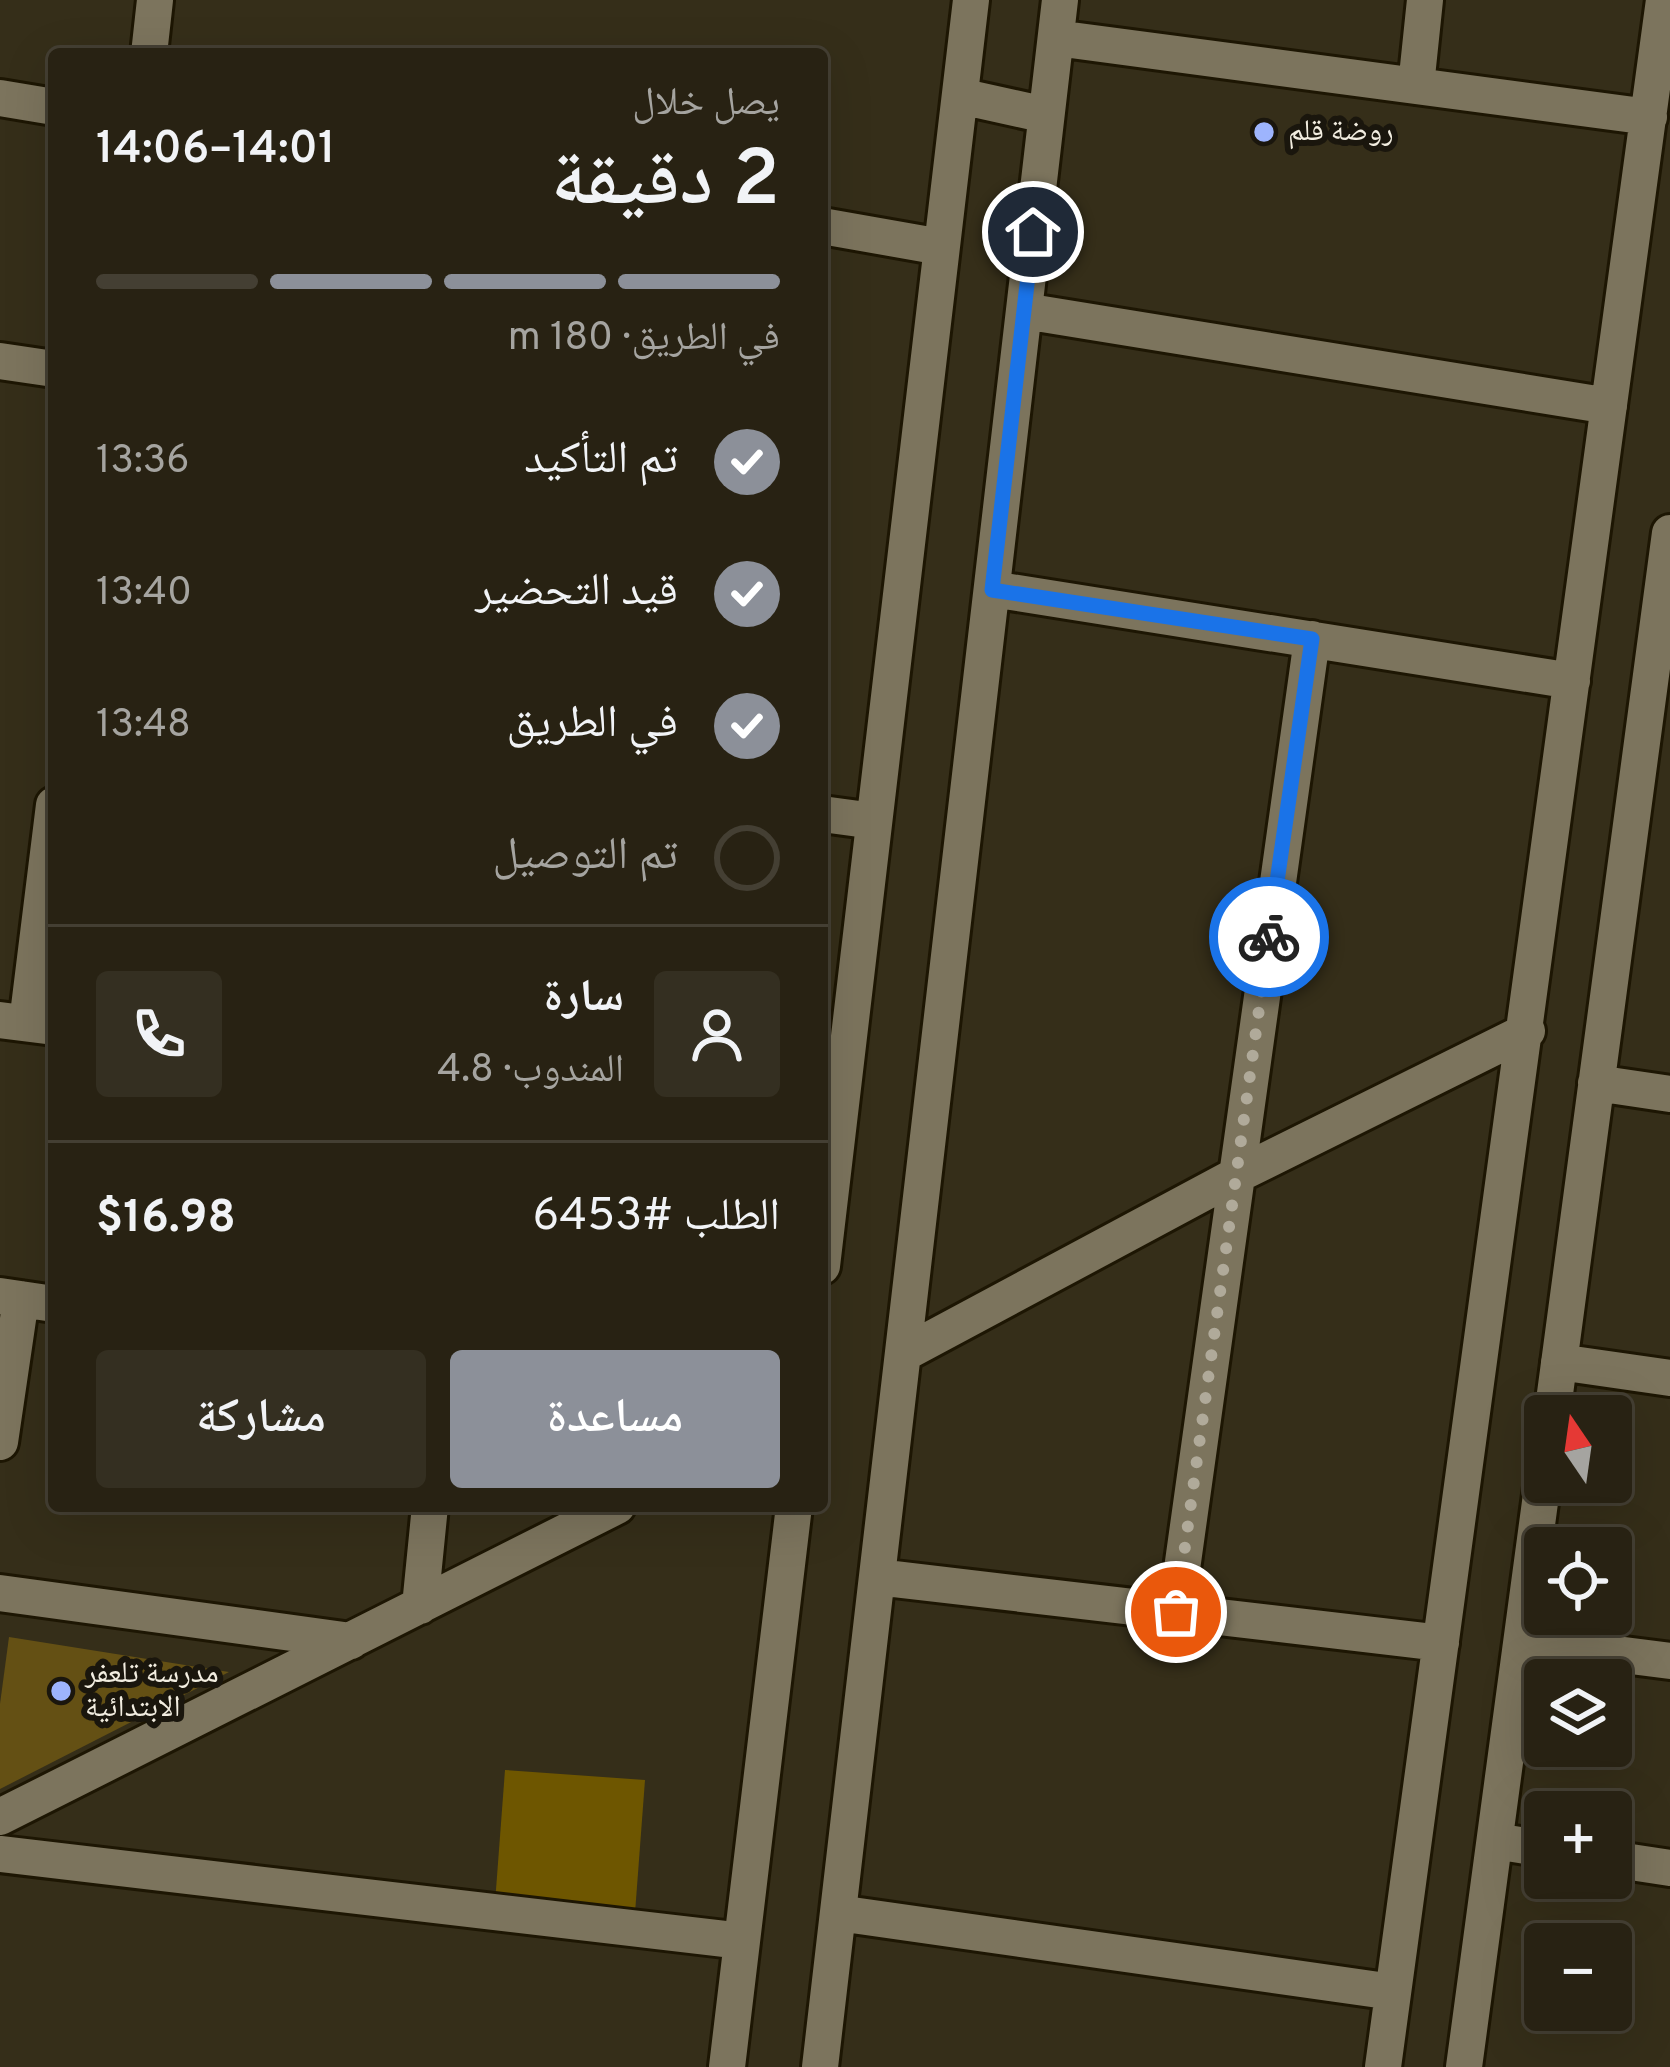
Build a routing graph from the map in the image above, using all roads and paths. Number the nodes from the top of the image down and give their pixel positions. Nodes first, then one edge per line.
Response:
1 (155, 0) edge
2 (971, 0) edge
3 (1060, 0) edge
4 (1425, 0) edge
5 (1664, 0) edge
6 (1056, 38) junction
7 (150, 48) edge
8 (1416, 86) junction
9 (960, 96) junction
10 (0, 98) edge
11 (48, 106) edge
12 (1046, 115) junction
13 (1648, 117) junction
14 (828, 227) edge
15 (940, 247) junction
16 (1024, 311) junction
17 (0, 361) edge
18 (48, 368) edge
19 (1609, 406) junction
20 (1670, 533) edge
21 (992, 590) junction
22 (1312, 639) junction
23 (1572, 680) junction
24 (1655, 762) edge
25 (828, 815) edge
26 (874, 821) junction
27 (48, 853) edge
28 (27, 1023) edge
29 (1527, 1030) junction
30 (1596, 1083) junction
31 (1670, 1094) edge
32 (830, 1131) edge
33 (828, 1165) edge
34 (1235, 1176) junction
35 (25, 1299) edge
36 (903, 1354) junction
37 (1559, 1362) junction
38 (1670, 1378) edge
39 (1555, 1395) edge
40 (0, 1442) edge
41 (1540, 1503) edge
42 (429, 1512) edge
43 (605, 1512) edge
44 (793, 1512) edge
45 (877, 1577) junction
46 (0, 1593) edge
47 (420, 1606) junction
48 (1176, 1612) junction
49 (351, 1641) junction
50 (1441, 1642) junction
51 (1522, 1642) junction
52 (1670, 1661) edge
53 (0, 1817) edge
54 (1495, 1841) junction
55 (1524, 1846) edge
56 (0, 1855) edge
57 (1632, 1862) edge
58 (1670, 1868) edge
59 (838, 1913) junction
60 (742, 1941) junction
61 (1393, 1992) junction
62 (727, 2067) edge
63 (820, 2067) edge
64 (1383, 2067) edge
65 (1465, 2067) edge

1 - 7 street
2 - 9 street
3 - 6 street
4 - 8 street
5 - 13 street
6 - 8 street
6 - 12 street
8 - 13 street
9 - 12 street
9 - 15 street
10 - 11 street
12 - 16 street
13 - 19 street
14 - 15 street
15 - 26 street
16 - 19 street
16 - 21 street
17 - 18 street
19 - 23 street
20 - 24 street
21 - 22 street
21 - 36 street
22 - 23 street
22 - 34 street
23 - 29 street
24 - 30 street
25 - 26 street
26 - 32 street
27 - 28 street
29 - 34 street
29 - 50 street
30 - 31 street
30 - 37 street
32 - 33 street
34 - 36 street
34 - 48 street
35 - 40 street
36 - 45 street
37 - 38 street
37 - 39 street
41 - 51 street
42 - 47 street
43 - 47 street
44 - 60 street
45 - 48 street
45 - 59 street
46 - 49 street
47 - 49 street
48 - 50 street
49 - 53 street
50 - 61 street
51 - 52 street
51 - 54 street
54 - 55 street
54 - 65 street
56 - 60 street
57 - 58 street
59 - 61 street
59 - 63 street
60 - 62 street
61 - 64 street

